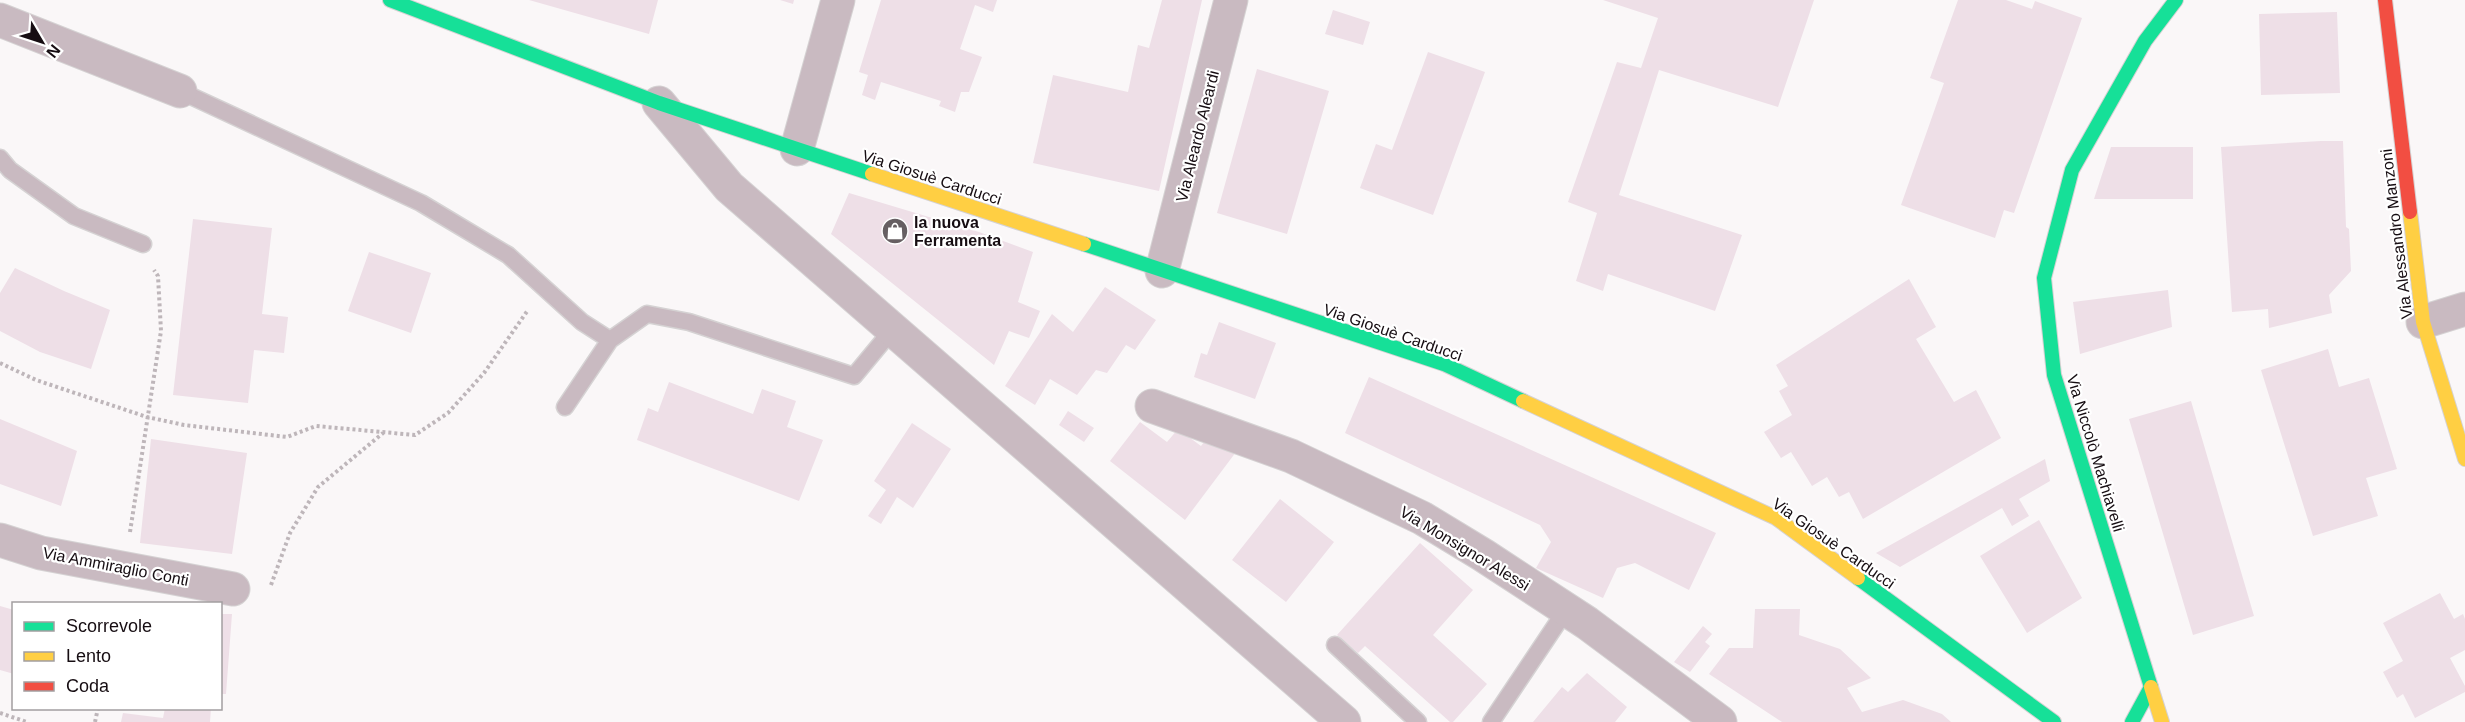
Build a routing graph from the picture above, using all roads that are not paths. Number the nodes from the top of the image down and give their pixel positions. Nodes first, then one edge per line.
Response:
1 (390, 0) edge
2 (838, 0) edge
3 (1231, 0) edge
4 (2176, 0) edge
5 (2385, 0) edge
6 (0, 20) edge
7 (180, 91) joint
8 (659, 103) junction
9 (797, 149) junction
10 (0, 158) edge
11 (143, 244) road end
12 (1162, 271) junction
13 (2465, 309) edge
14 (2423, 322) junction
15 (893, 329) junction
16 (610, 340) junction
17 (1152, 405) dead end
18 (566, 407) dead end
19 (2465, 459) edge
20 (0, 540) edge
21 (233, 589) road end
22 (1566, 610) junction
23 (1335, 645) dead end
24 (2151, 687) junction
25 (1344, 722) edge
26 (1418, 722) edge
27 (1491, 722) edge
28 (1720, 722) edge
29 (2054, 722) edge
30 (2132, 722) edge
31 (2162, 722) edge

1 - 8 street, Via Giosuè Carducci
2 - 9 street
3 - 12 street, Via Aleardo Aleardi
4 - 24 street, Via Niccolò Machiavelli
5 - 14 street, Via Alessandro Manzoni
6 - 7 street
7 - 16 lane
8 - 9 street, Via Giosuè Carducci
8 - 15 street
9 - 12 street, Via Giosuè Carducci
10 - 11 lane
12 - 29 street, Via Giosuè Carducci
13 - 14 street
14 - 19 street, Via Alessandro Manzoni
15 - 16 lane
15 - 25 street
16 - 18 lane
17 - 22 street, Via Monsignor Alessi
20 - 21 street, Via Ammiraglio Conti
22 - 27 lane
22 - 28 street, Via Monsignor Alessi
23 - 26 lane
24 - 30 street
24 - 31 street, Via Niccolò Machiavelli

